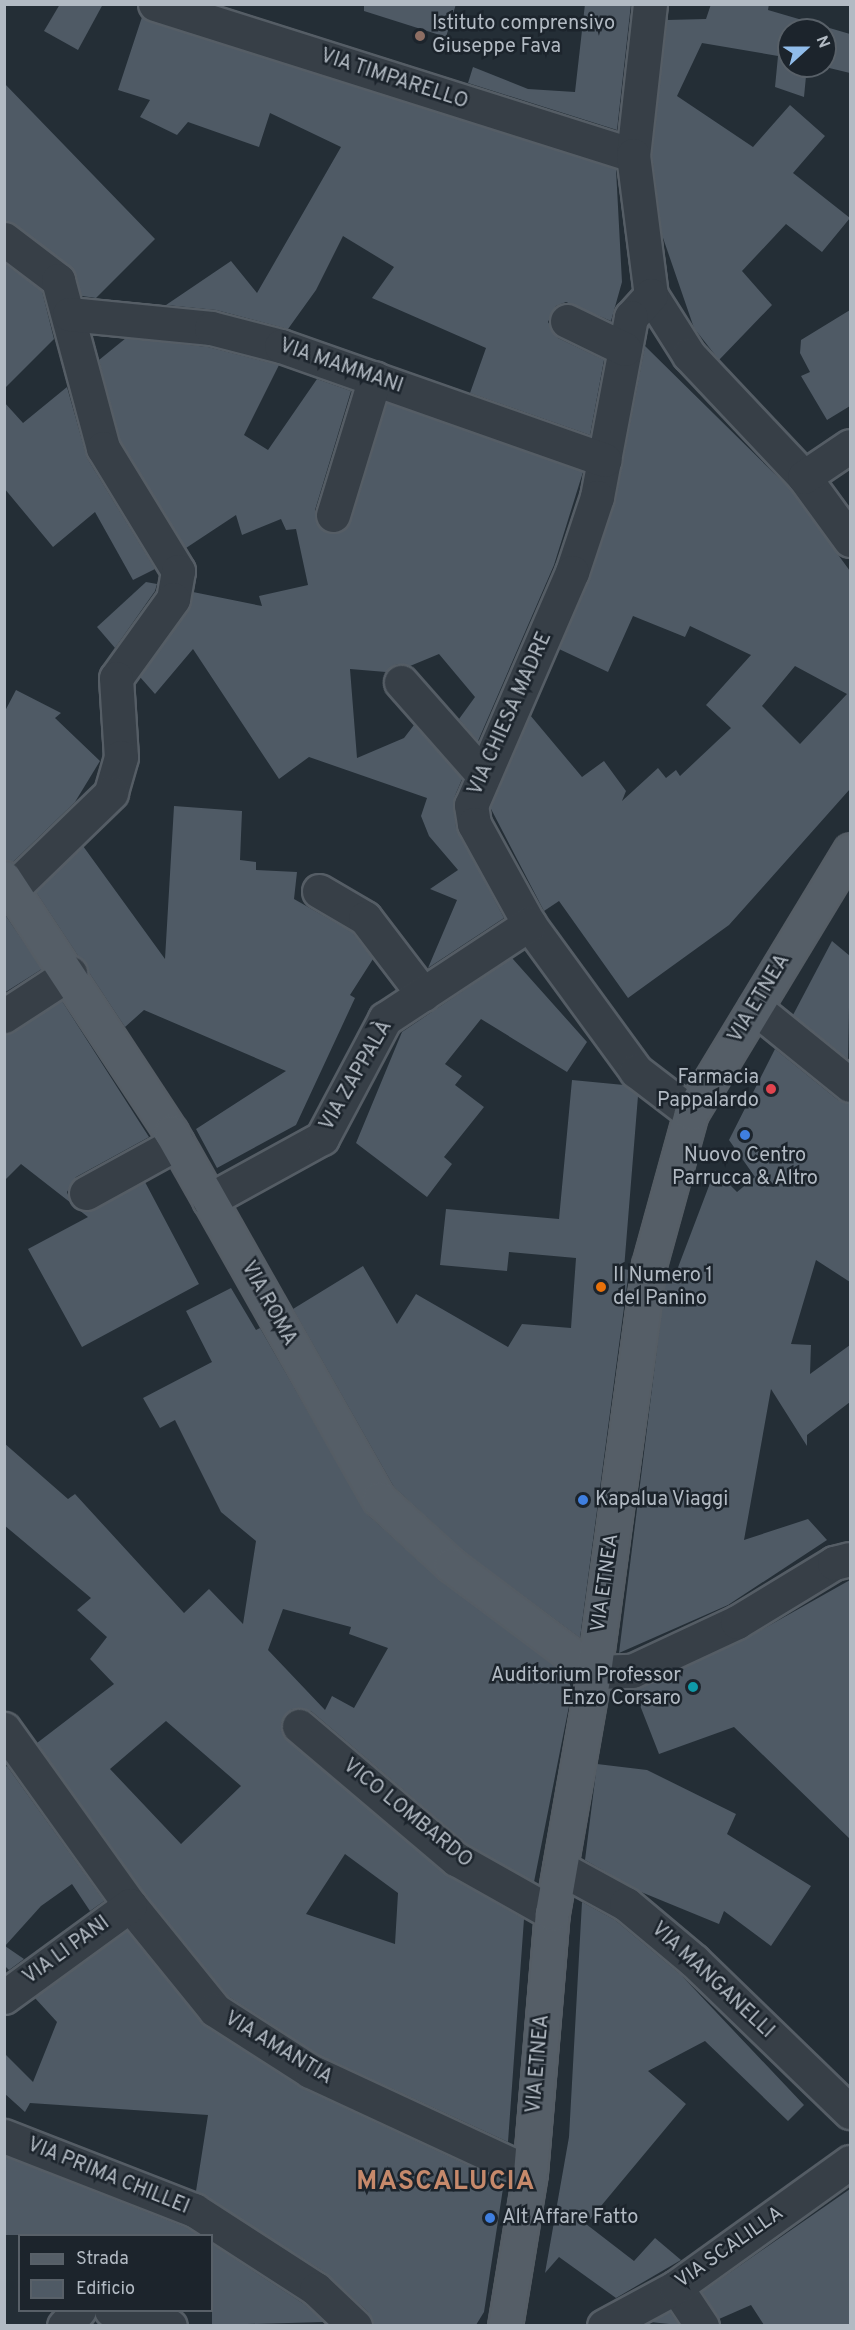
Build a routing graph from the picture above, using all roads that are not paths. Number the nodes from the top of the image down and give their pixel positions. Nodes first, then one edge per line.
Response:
1 (155, 4) edge
2 (650, 4) edge
3 (633, 155) junction
4 (4, 239) edge
5 (651, 295) junction
6 (69, 314) junction
7 (567, 321) dead end
8 (625, 349) junction
9 (375, 378) junction
10 (850, 446) edge
11 (604, 460) junction
12 (804, 477) junction
13 (333, 515) dead end
14 (850, 540) edge
15 (400, 682) dead end
16 (483, 775) junction
17 (850, 850) edge
18 (9, 883) edge
19 (319, 891) dead end
20 (529, 924) junction
21 (70, 973) junction
22 (423, 994) junction
23 (755, 1008) junction
24 (4, 1016) edge
25 (850, 1085) edge
26 (691, 1113) junction
27 (177, 1143) junction
28 (86, 1193) dead end
29 (209, 1200) junction
30 (850, 1559) edge
31 (594, 1672) junction
32 (299, 1726) dead end
33 (4, 1729) edge
34 (560, 1868) junction
35 (130, 1905) junction
36 (552, 1913) junction
37 (4, 1997) edge
38 (850, 2112) edge
39 (4, 2136) edge
40 (850, 2162) edge
41 (530, 2173) junction
42 (676, 2287) junction
43 (78, 2312) edge
44 (119, 2312) edge
45 (344, 2322) edge
46 (510, 2323) edge
47 (64, 2325) edge
48 (170, 2325) edge
49 (604, 2325) edge
50 (702, 2325) edge

1 - 3 street, VIA TIMPARELLO
2 - 3 street
3 - 5 street
4 - 6 street
5 - 8 street, VIA CHIESA MADRE
5 - 12 street
6 - 9 street, VIA MAMMANI
6 - 18 street
7 - 8 street
8 - 11 street, VIA CHIESA MADRE
9 - 11 street, VIA MAMMANI
9 - 13 street
10 - 12 street
11 - 16 street, VIA CHIESA MADRE
12 - 14 street
15 - 16 street
16 - 20 street, VIA CHIESA MADRE
17 - 23 main road, VIA ETNEA
18 - 21 main road, VIA ROMA
19 - 22 street
20 - 22 street, VIA ZAPPALÀ
20 - 26 street, VIA CHIESA MADRE
21 - 24 street
21 - 27 main road, VIA ROMA
22 - 29 street, VIA ZAPPALÀ
23 - 25 street
23 - 26 main road, VIA ETNEA
26 - 31 main road, VIA ETNEA
27 - 28 street
27 - 29 main road, VIA ROMA
29 - 31 main road, VIA ROMA
30 - 31 street
31 - 34 main road, VIA ETNEA
32 - 36 street, VICO LOMBARDO
33 - 35 street, VIA AMANTIA
34 - 36 main road, VIA ETNEA
34 - 38 street, VIA MANGANELLI
35 - 37 street, VIA LI PANI
35 - 41 street, VIA AMANTIA
36 - 41 main road, VIA ETNEA
39 - 45 street, VIA PRIMA CHILLEI
40 - 42 street, VIA SCALILLA
41 - 46 main road, VIA ETNEA
42 - 49 street, VIA SCALILLA
42 - 50 street
43 - 47 street
44 - 48 street

